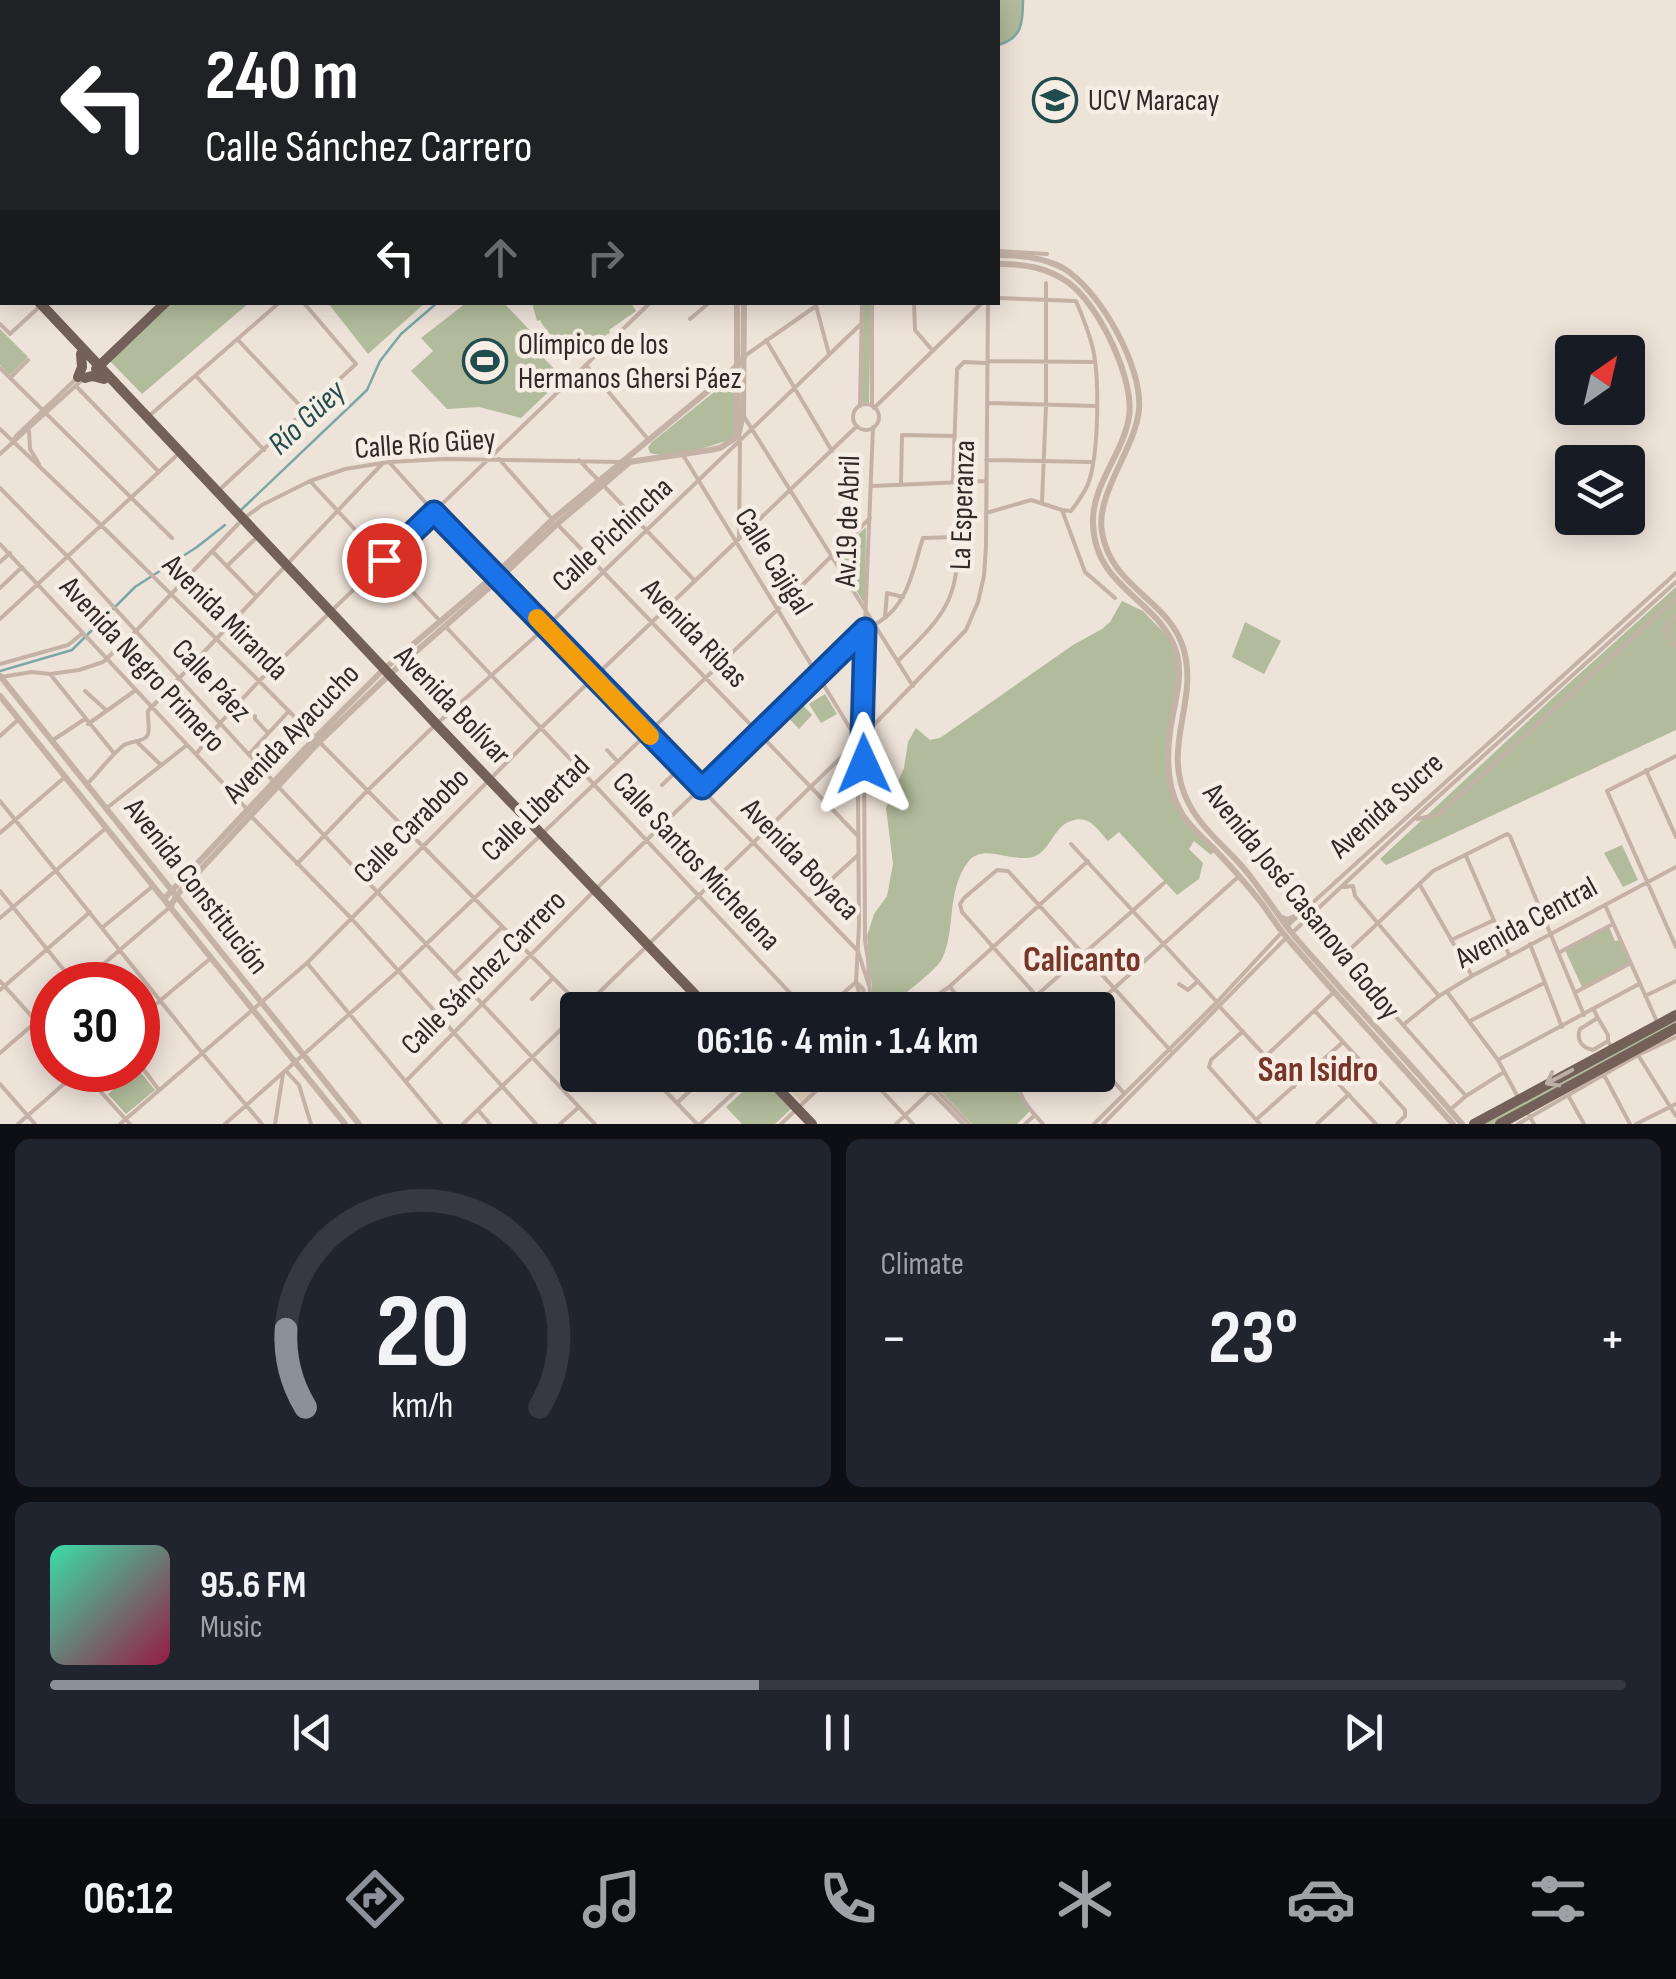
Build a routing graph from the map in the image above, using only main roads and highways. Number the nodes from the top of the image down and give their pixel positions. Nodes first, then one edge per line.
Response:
1 (42, 305) edge
2 (152, 305) edge
3 (163, 305) edge
4 (83, 352) junction
5 (108, 352) junction
6 (99, 369) junction
7 (237, 517) junction
8 (284, 566) junction
9 (689, 992) edge
10 (1676, 1016) edge
11 (1671, 1033) edge
12 (1648, 1034) junction
13 (1617, 1060) junction
14 (785, 1092) edge
15 (815, 1124) edge
16 (1474, 1124) edge
17 (1500, 1124) edge

1 - 4 main road, Avenida Bolívar
2 - 5 main road
3 - 5 main road
4 - 5 main road
4 - 6 main road, Avenida Bolívar
4 - 6 main road
5 - 6 main road
6 - 7 main road, Avenida Bolívar
6 - 7 main road, Avenida Bolívar
7 - 8 main road, Avenida Bolívar
7 - 8 main road, Avenida Bolívar
8 - 9 main road, Avenida Bolívar
10 - 11 main road
11 - 12 main road
11 - 13 main road
12 - 13 main road
12 -> 16 main road
13 - 17 main road
14 - 15 main road

